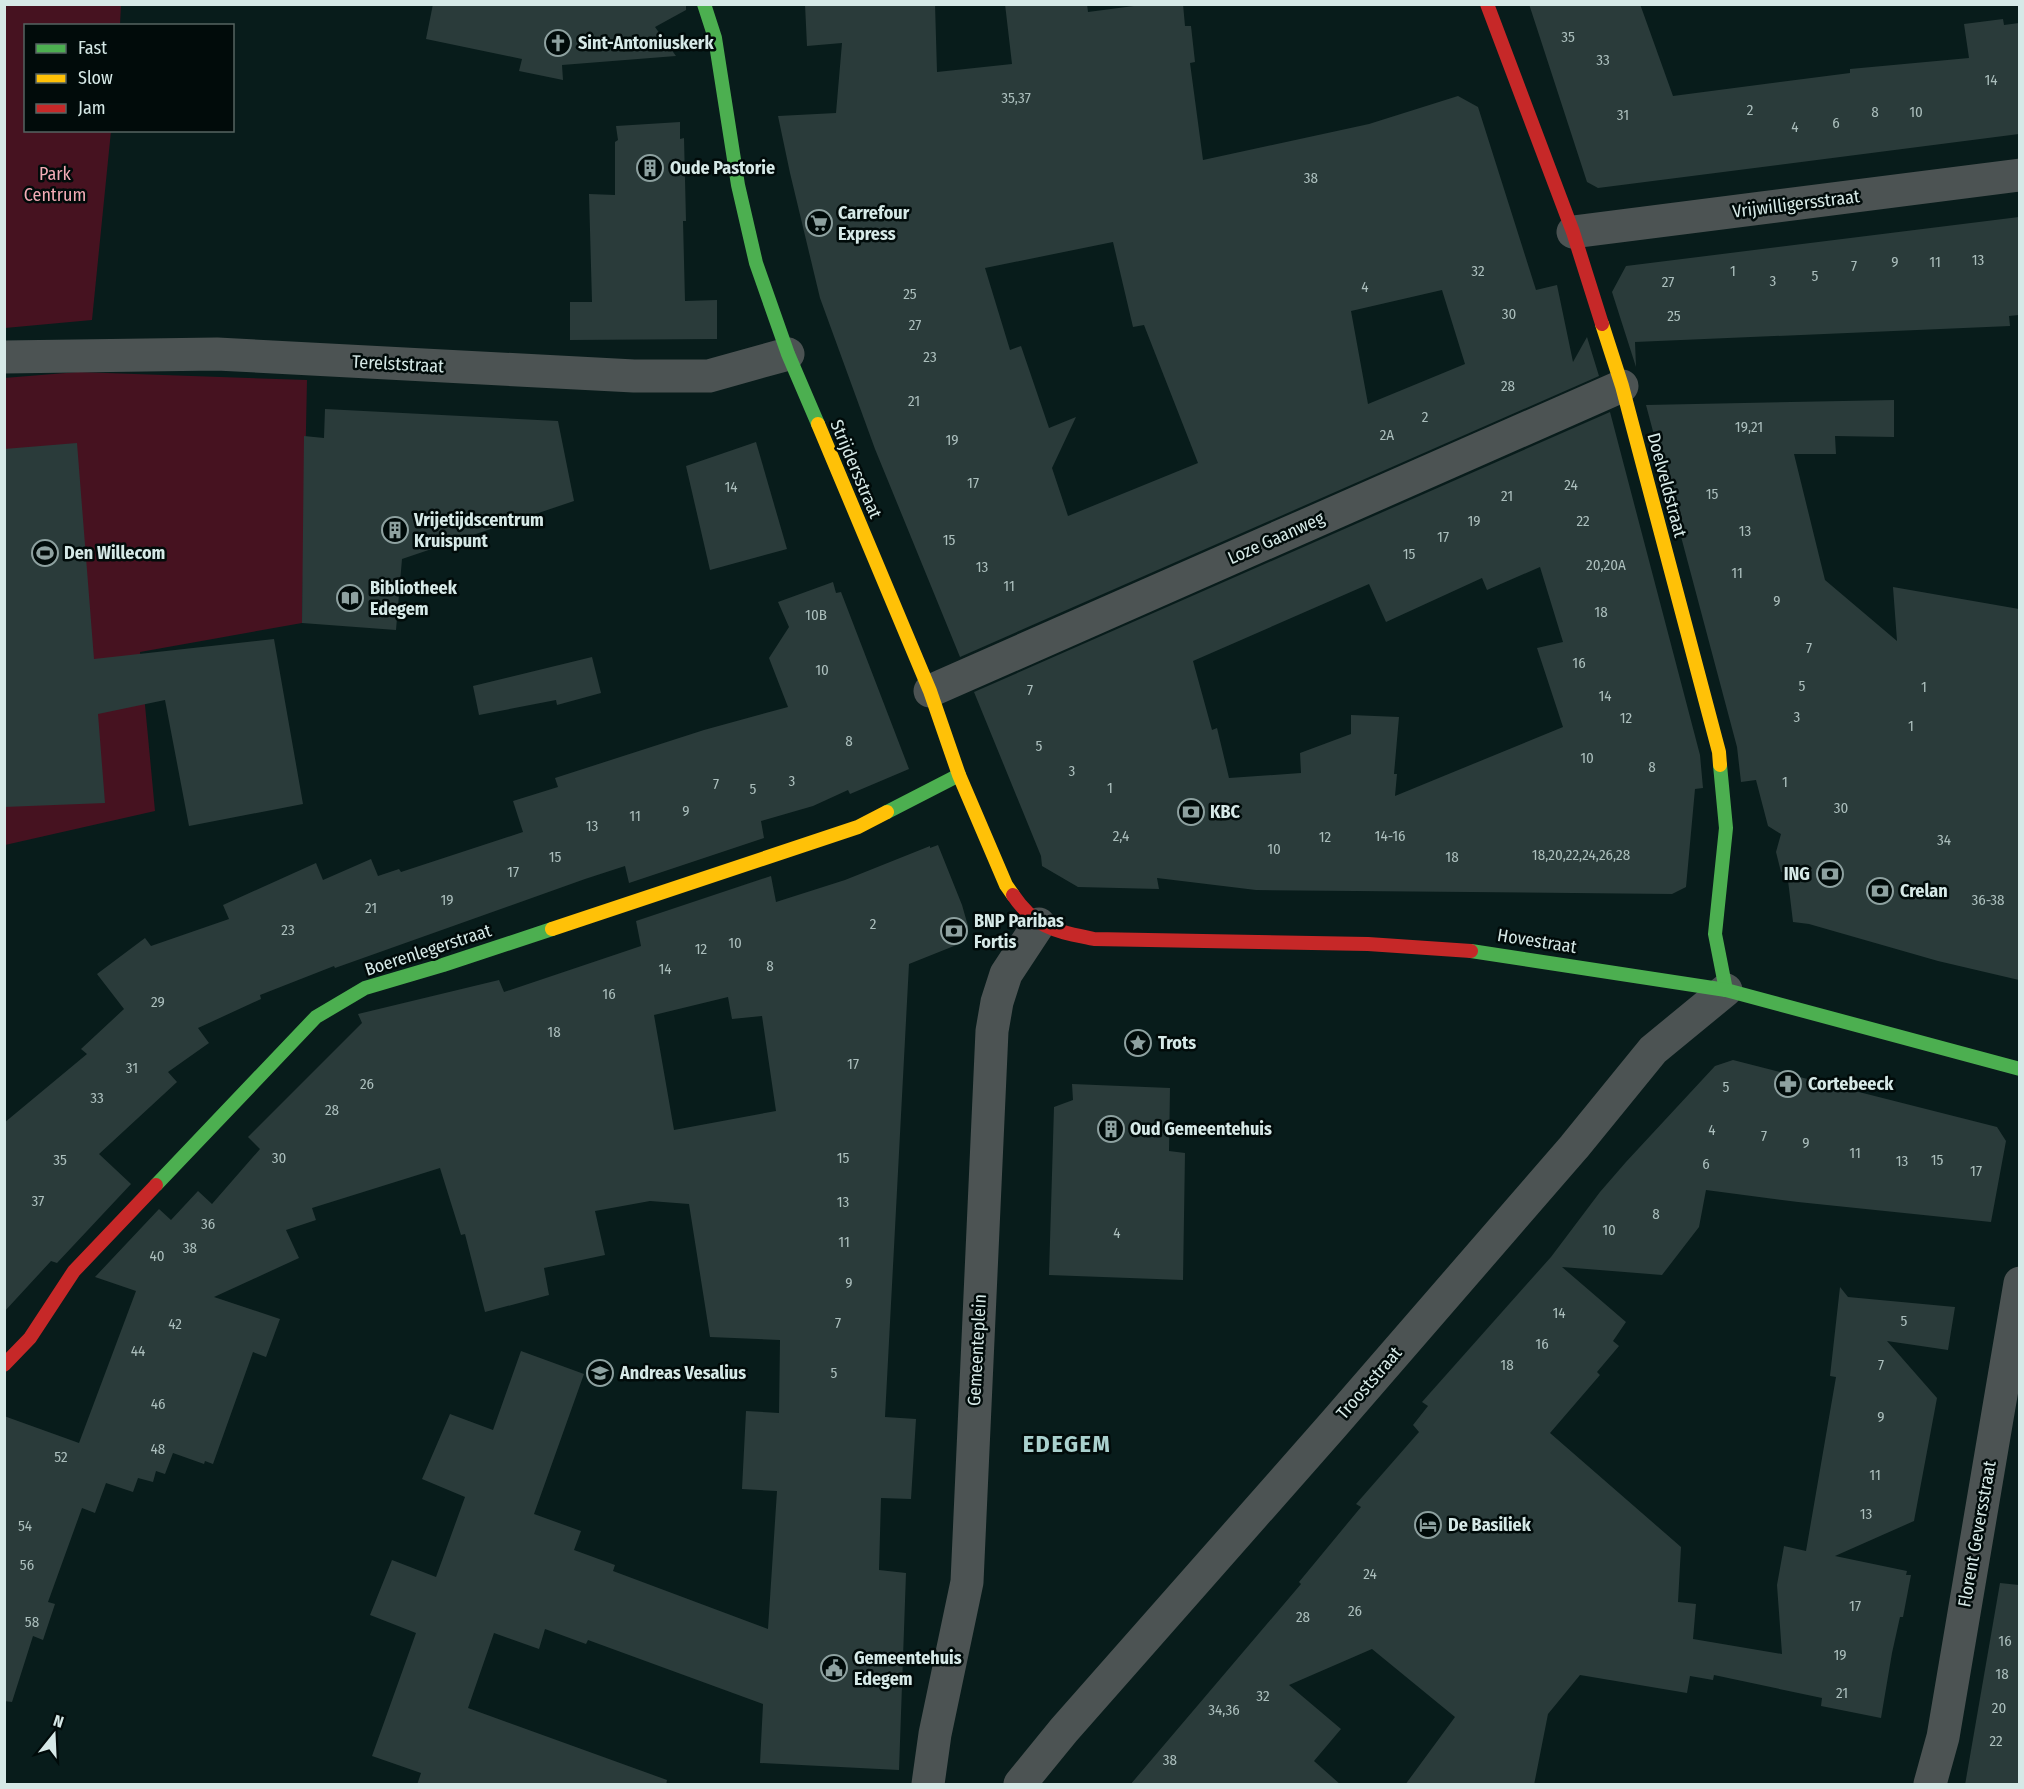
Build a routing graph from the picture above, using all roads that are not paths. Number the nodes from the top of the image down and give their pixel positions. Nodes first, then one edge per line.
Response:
1 (704, 4) edge
2 (1487, 4) edge
3 (2019, 175) edge
4 (1574, 232) junction
5 (788, 354) junction
6 (4, 357) edge
7 (1622, 386) junction
8 (930, 691) junction
9 (959, 775) junction
10 (1039, 924) junction
11 (1726, 990) junction
12 (2019, 1069) edge
13 (2019, 1283) edge
14 (4, 1365) edge
15 (928, 1785) edge
16 (1020, 1785) edge
17 (1930, 1785) edge

1 - 5 street, Strijdersstraat
2 - 4 street, Doelveldstraat
3 - 4 street, Vrijwilligersstraat
4 - 7 street, Doelveldstraat
5 - 6 street, Terelststraat
5 - 8 street, Strijdersstraat
7 - 8 street, Loze Gaanweg
7 - 11 street, Doelveldstraat
8 - 9 street, Strijdersstraat
9 - 10 street, Strijdersstraat
9 - 14 street, Boerenlegerstraat
10 - 11 street, Hovestraat
10 - 15 street, Gemeenteplein
11 - 12 street, Hovestraat
11 - 16 street, Trooststraat
13 - 17 street, Florent Geversstraat

